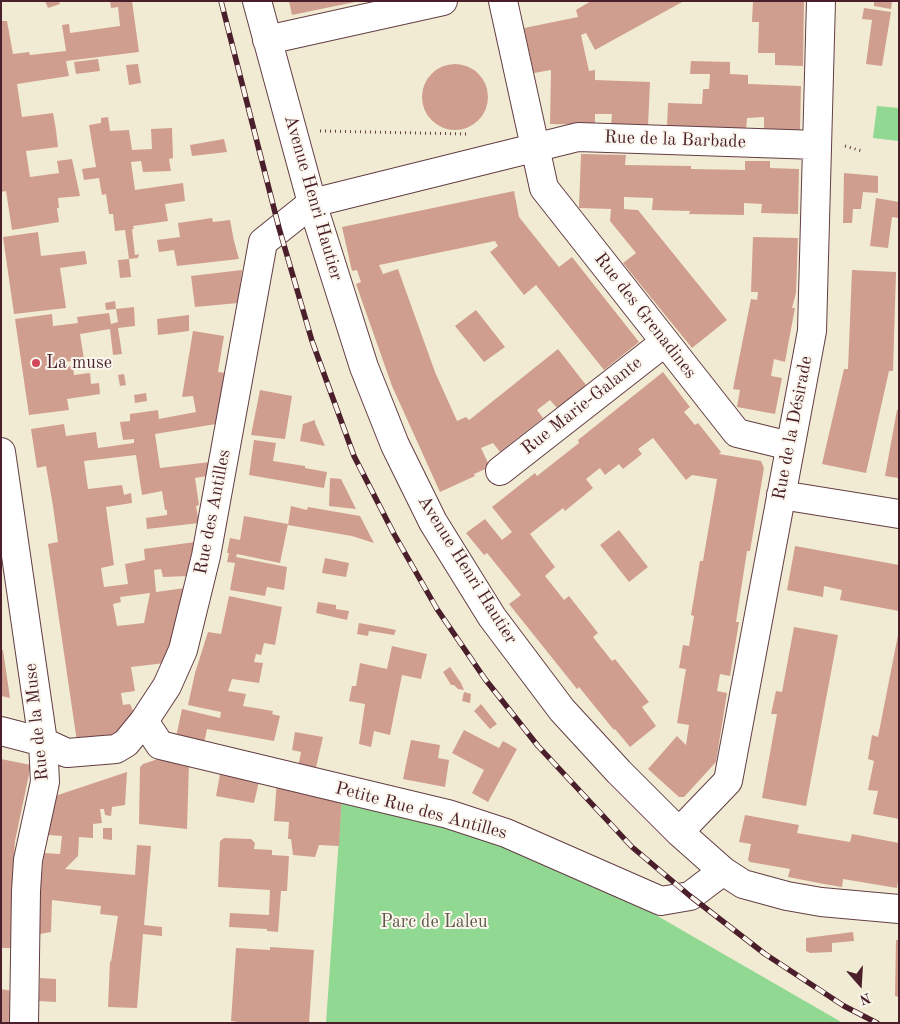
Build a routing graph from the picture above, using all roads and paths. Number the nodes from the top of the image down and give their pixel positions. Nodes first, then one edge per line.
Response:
1 (257, 1) edge
2 (443, 1) edge
3 (503, 1) edge
4 (822, 1) edge
5 (267, 40) junction
6 (474, 135) dead end
7 (294, 138) junction
8 (816, 145) junction
9 (534, 148) junction
10 (312, 203) junction
11 (665, 342) junction
12 (790, 446) junction
13 (1, 452) edge
14 (500, 471) dead end
15 (781, 495) junction
16 (899, 514) edge
17 (144, 721) junction
18 (1, 731) edge
19 (43, 742) junction
20 (679, 832) junction
21 (723, 871) junction
22 (899, 909) edge
23 (24, 1023) edge

1 - 5 street, Avenue Henri Hautier
2 - 5 street
3 - 9 street, Rue des Grenadines
4 - 8 street, Rue de la Désirade
5 - 7 street, Avenue Henri Hautier
6 - 7 path
7 - 10 street, Avenue Henri Hautier
8 - 9 street, Rue de la Barbade
8 - 12 street, Rue de la Désirade
9 - 10 street
9 - 11 street, Rue des Grenadines
10 - 17 street, Rue des Antilles
10 - 20 street, Avenue Henri Hautier
11 - 12 street, Rue des Grenadines
11 - 14 street, Rue Marie-Galante
12 - 15 street, Rue de la Désirade
13 - 19 street, Rue de la Muse
15 - 16 street
15 - 20 street, Rue de la Désirade
17 - 19 street, Rue des Antilles
17 - 21 street, Petite Rue des Antilles
18 - 19 street, Rue des Antilles
19 - 23 street, Rue de la Muse
20 - 21 street, Avenue Henri Hautier
21 - 22 street, Avenue Henri Hautier

